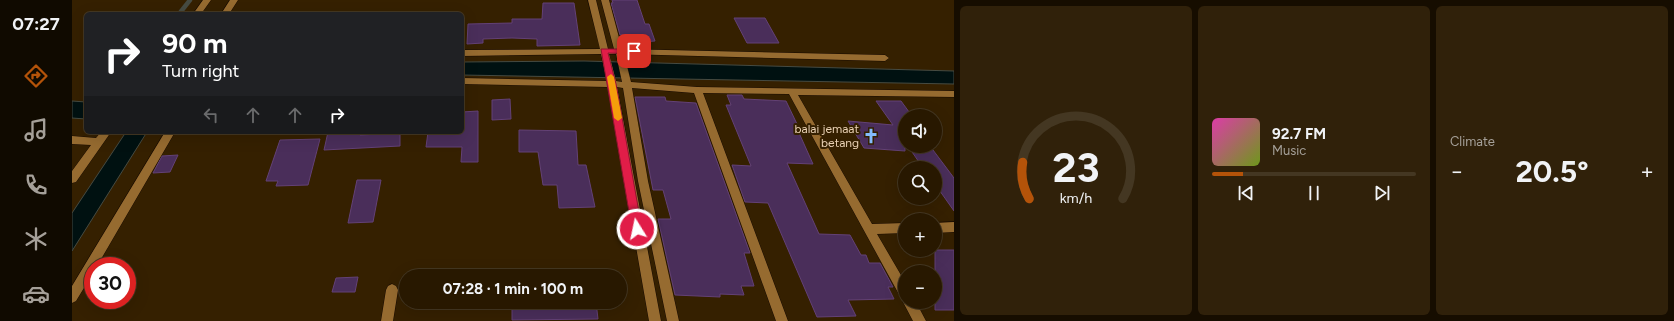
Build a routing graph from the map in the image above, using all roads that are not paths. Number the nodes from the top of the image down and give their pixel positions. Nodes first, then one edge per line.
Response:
1 (207, 0) edge
2 (234, 0) edge
3 (238, 0) edge
4 (592, 0) edge
5 (605, 0) edge
6 (198, 12) edge
7 (226, 12) edge
8 (234, 12) edge
9 (464, 53) edge
10 (604, 54) junction
11 (620, 54) junction
12 (885, 58) dead end
13 (611, 79) junction
14 (464, 81) edge
15 (627, 86) junction
16 (697, 90) junction
17 (792, 92) junction
18 (954, 94) edge
19 (104, 134) edge
20 (169, 134) edge
21 (72, 140) edge
22 (98, 142) junction
23 (72, 179) edge
24 (954, 227) edge
25 (898, 228) edge
26 (942, 228) edge
27 (869, 229) junction
28 (898, 281) edge
29 (392, 290) dead end
30 (72, 297) edge
31 (913, 309) edge
32 (387, 321) edge
33 (655, 321) edge
34 (673, 321) edge
35 (782, 321) edge
36 (920, 321) edge

1 - 6 street
2 - 7 street
3 - 8 street
4 - 10 street
5 - 11 street
9 - 10 street
10 - 11 street
10 - 13 street
11 - 12 street
11 - 15 street
13 - 14 street
13 - 15 street
13 - 33 street
15 - 16 street
15 - 34 street
16 - 17 street
16 - 35 street
17 - 18 street
17 - 27 street
19 - 22 street
20 - 30 street
21 - 22 street
22 - 23 street
24 - 26 street
25 - 27 street
27 - 28 street
29 - 32 street
31 - 36 street

